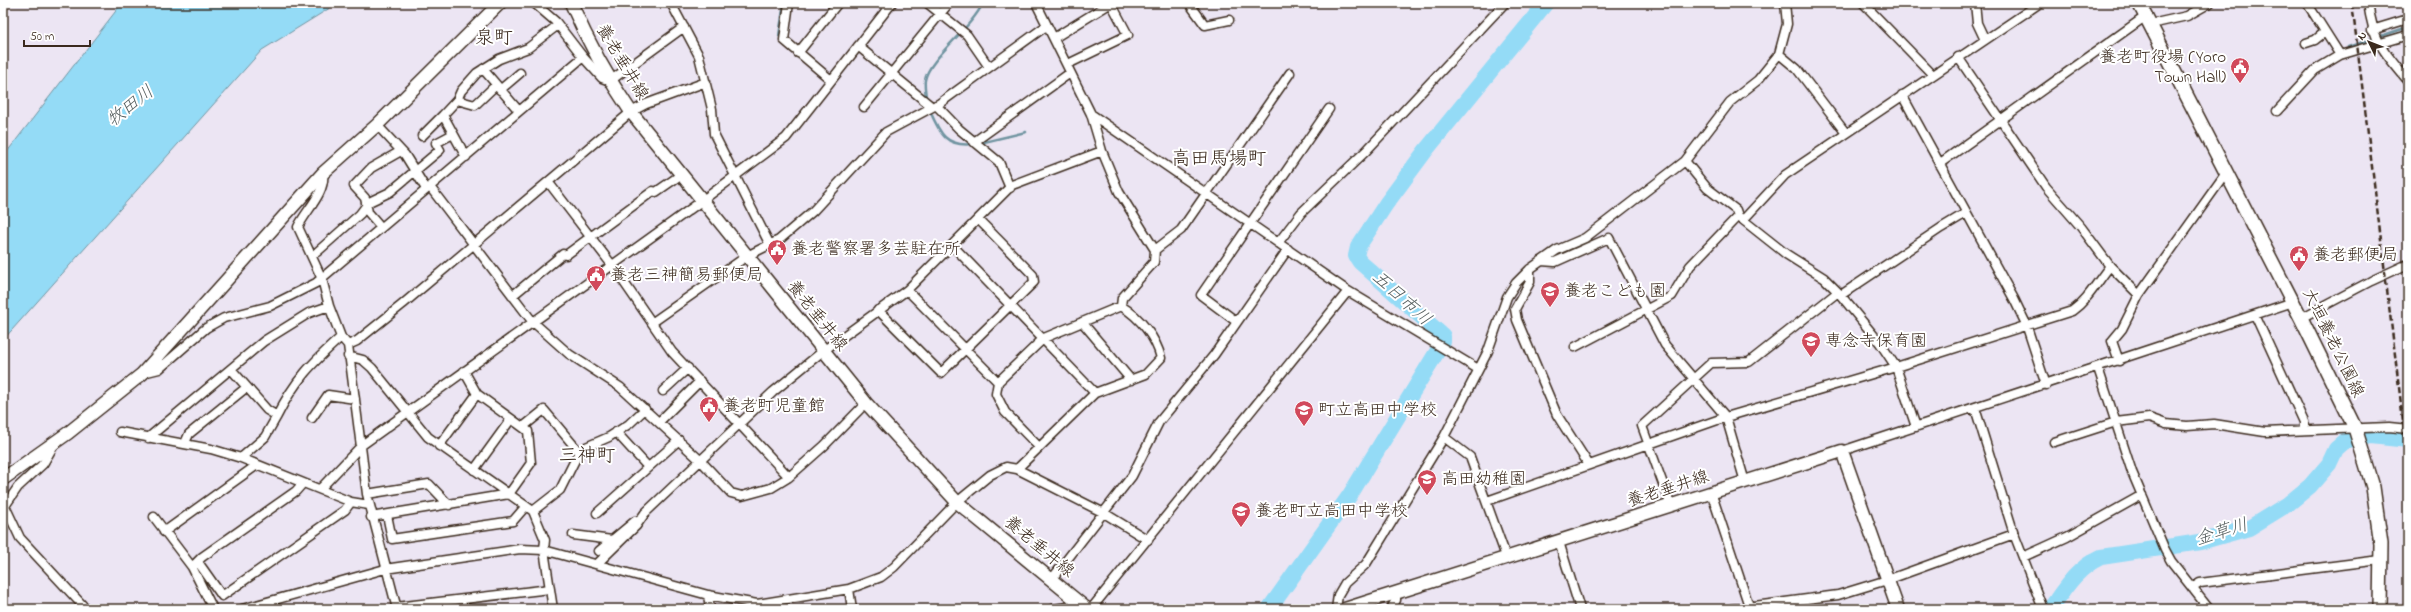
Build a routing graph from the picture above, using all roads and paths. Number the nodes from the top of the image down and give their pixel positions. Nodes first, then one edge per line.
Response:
1 (500, 3) edge
2 (534, 3) edge
3 (571, 3) edge
4 (671, 3) edge
5 (789, 3) edge
6 (838, 3) edge
7 (892, 3) edge
8 (927, 3) edge
9 (949, 3) edge
10 (1036, 3) edge
11 (1111, 3) edge
12 (1189, 3) edge
13 (1505, 3) edge
14 (1785, 3) edge
15 (1863, 3) edge
16 (1975, 3) edge
17 (2040, 3) edge
18 (2139, 3) edge
19 (2210, 3) edge
20 (2307, 3) edge
21 (2368, 3) edge
22 (939, 14) junction
23 (2408, 19) edge
24 (1229, 20) dead end
25 (2149, 20) junction
26 (558, 25) junction
27 (1046, 26) junction
28 (684, 27) junction
29 (2372, 30) junction
30 (2325, 32) junction
31 (2408, 35) edge
32 (1054, 38) junction
33 (1985, 40) junction
34 (2306, 43) dead end
35 (2378, 44) junction
36 (858, 46) junction
37 (798, 53) junction
38 (1779, 54) junction
39 (2340, 55) junction
40 (582, 57) junction
41 (1958, 57) junction
42 (1068, 64) junction
43 (989, 67) junction
44 (483, 69) junction
45 (520, 73) dead end
46 (891, 73) junction
47 (1070, 73) junction
48 (1290, 73) dead end
49 (1932, 74) junction
50 (831, 80) junction
51 (610, 81) junction
52 (2408, 81) edge
53 (706, 82) junction
54 (498, 88) junction
55 (1902, 95) junction
56 (457, 100) junction
57 (934, 105) junction
58 (864, 107) dead end
59 (1329, 109) dead end
60 (519, 111) junction
61 (2277, 111) dead end
62 (631, 112) junction
63 (1091, 114) junction
64 (443, 115) junction
65 (2001, 120) junction
66 (377, 125) junction
67 (1846, 132) junction
68 (453, 134) junction
69 (422, 136) dead end
70 (974, 142) junction
71 (401, 151) junction
72 (1102, 151) junction
73 (466, 157) junction
74 (1685, 161) junction
75 (1939, 164) junction
76 (415, 172) junction
77 (323, 173) junction
78 (682, 174) junction
79 (2226, 174) junction
80 (734, 176) junction
81 (549, 183) junction
82 (428, 188) junction
83 (1010, 188) junction
84 (1205, 193) junction
85 (703, 200) junction
86 (366, 206) junction
87 (1966, 213) junction
88 (1741, 218) junction
89 (979, 220) junction
90 (1248, 224) junction
91 (381, 227) junction
92 (590, 237) junction
93 (769, 243) junction
94 (1278, 243) junction
95 (473, 245) junction
96 (953, 246) junction
97 (1155, 250) junction
98 (1288, 250) junction
99 (318, 252) dead end
100 (747, 256) junction
101 (1541, 261) junction
102 (2408, 264) edge
103 (612, 265) junction
104 (2110, 266) junction
105 (1530, 269) junction
106 (322, 279) junction
107 (907, 290) junction
108 (1348, 291) junction
109 (1840, 294) junction
110 (2139, 295) junction
111 (512, 296) junction
112 (2293, 302) junction
113 (1011, 304) junction
114 (329, 306) junction
115 (1122, 306) junction
116 (878, 310) junction
117 (1645, 311) junction
118 (2255, 315) junction
119 (2301, 318) junction
120 (532, 322) junction
121 (653, 322) junction
122 (1082, 322) junction
123 (1237, 322) junction
124 (2026, 324) junction
125 (341, 337) junction
126 (1044, 338) junction
127 (348, 345) junction
128 (1575, 347) dead end
129 (966, 350) junction
130 (822, 351) junction
131 (348, 356) junction
132 (2119, 361) junction
133 (1896, 367) junction
134 (688, 368) junction
135 (2098, 368) junction
136 (231, 369) junction
137 (1478, 369) junction
138 (464, 371) junction
139 (142, 374) junction
140 (1694, 379) junction
141 (1131, 380) junction
142 (700, 381) junction
143 (998, 382) junction
144 (2046, 385) junction
145 (247, 387) junction
146 (663, 391) dead end
147 (1095, 393) junction
148 (477, 394) junction
149 (355, 399) junction
150 (866, 402) junction
151 (1975, 408) junction
152 (645, 409) junction
153 (408, 412) junction
154 (277, 416) junction
155 (1726, 417) junction
156 (312, 418) dead end
157 (511, 419) junction
158 (659, 422) junction
159 (2116, 422) junction
160 (739, 425) junction
161 (522, 427) junction
162 (1916, 427) junction
163 (2304, 429) junction
164 (2408, 429) edge
165 (120, 432) dead end
166 (616, 432) junction
167 (1444, 437) junction
168 (2358, 437) junction
169 (148, 438) junction
170 (679, 440) junction
171 (56, 441) junction
172 (2054, 442) dead end
173 (185, 444) junction
174 (1649, 444) junction
175 (362, 445) junction
176 (439, 446) junction
177 (1039, 447) junction
178 (1842, 451) junction
179 (580, 453) junction
180 (241, 458) junction
181 (701, 461) junction
182 (257, 465) junction
183 (1589, 465) junction
184 (648, 467) junction
185 (1017, 469) junction
186 (474, 470) junction
187 (789, 477) junction
188 (3, 479) edge
189 (1745, 482) junction
190 (303, 483) junction
191 (320, 489) junction
192 (1711, 492) junction
193 (367, 494) junction
194 (509, 494) junction
195 (2142, 496) junction
196 (1487, 501) junction
197 (351, 502) junction
198 (957, 502) junction
199 (369, 505) junction
200 (449, 505) junction
201 (1671, 506) junction
202 (530, 508) junction
203 (597, 512) dead end
204 (1104, 513) junction
205 (387, 515) junction
206 (154, 517) dead end
207 (371, 517) junction
208 (640, 520) junction
209 (164, 532) junction
210 (2014, 534) junction
211 (573, 535) dead end
212 (612, 540) junction
213 (1148, 540) junction
214 (1559, 542) junction
215 (544, 550) junction
216 (599, 551) dead end
217 (2023, 557) junction
218 (1507, 559) junction
219 (2380, 560) junction
220 (195, 564) junction
221 (598, 564) junction
222 (385, 570) junction
223 (1051, 580) junction
224 (1887, 580) junction
225 (2192, 588) junction
226 (550, 589) junction
227 (849, 589) junction
228 (1396, 593) junction
229 (708, 595) junction
230 (397, 608) edge
231 (1087, 608) edge
232 (1750, 608) edge
233 (86, 609) edge
234 (214, 609) edge
235 (242, 609) edge
236 (552, 609) edge
237 (710, 609) edge
238 (852, 609) edge
239 (1053, 609) edge
240 (1336, 609) edge
241 (1345, 609) edge
242 (1391, 609) edge
243 (1580, 609) edge
244 (1731, 609) edge
245 (1898, 609) edge
246 (2043, 609) edge
247 (2209, 609) edge
248 (2380, 609) edge

1 - 66 main road
2 - 26 street
3 - 51 main road, 養老垂井線
4 - 28 street
5 - 37 street
6 - 37 street
7 - 36 street
8 - 22 street
9 - 22 street
10 - 27 street
11 - 32 street
11 - 42 street
12 - 24 street
13 - 94 street
14 - 38 street
15 - 49 street
16 - 33 street
17 - 33 street
18 - 25 main road, 大垣養老公園線
19 - 25 street
20 - 30 street
21 - 29 street
22 - 43 street
22 - 46 street
23 - 29 street
25 - 65 street
25 - 79 main road, 大垣養老公園線
26 - 40 street
26 - 44 street
27 - 32 street
27 - 43 street
28 - 51 street
28 - 53 street
29 - 35 street
30 - 34 street
30 - 39 street
31 - 35 street
32 - 42 street
33 - 41 street
35 - 39 street
35 - 52 street
36 - 46 street
36 - 50 street
37 - 50 street
38 - 67 street
38 - 74 street
39 - 61 street
40 - 51 street
40 - 60 street
41 - 49 street
41 - 65 street
42 - 47 street
43 - 57 street
44 - 54 street
44 - 56 street
45 - 54 street
46 - 57 street
46 - 58 street
47 - 63 street
47 - 70 street
48 - 84 street
49 - 55 street
50 - 80 street
51 - 62 main road, 養老垂井線
53 - 62 street
53 - 80 street
54 - 56 street
54 - 60 street
55 - 67 street
55 - 75 street
56 - 64 street
57 - 70 street
57 - 93 street
59 - 90 street
60 - 73 street
62 - 78 main road, 養老垂井線
62 - 81 street
63 - 72 street
63 - 84 street
64 - 68 street
64 - 69 street
65 - 75 street
65 - 104 street
66 - 71 street
66 - 77 main road
67 - 88 street
68 - 73 street
68 - 76 street
70 - 83 street
71 - 76 street
71 - 86 street
72 - 83 street
72 - 97 street
73 - 82 street
74 - 88 street
74 - 101 street
75 - 87 street
76 - 82 street
76 - 86 street
77 - 106 street
77 - 139 main road
78 - 85 main road, 養老垂井線
78 - 92 street
79 - 110 street
79 - 112 main road, 大垣養老公園線
80 - 85 street
80 - 93 street
81 - 92 street
81 - 95 street
82 - 91 street
82 - 95 street
83 - 89 street
84 - 90 street
84 - 97 street
85 - 100 main road, 養老垂井線
85 - 103 street
86 - 91 street
86 - 99 street
87 - 109 street
87 - 124 street
88 - 109 street
88 - 117 street
89 - 96 street
89 - 113 street
90 - 94 street
90 - 123 street
91 - 106 street
92 - 103 street
92 - 111 street
93 - 100 street
94 - 98 street
95 - 111 street
95 - 127 street
96 - 107 street
96 - 113 street
97 - 115 street
98 - 108 street
98 - 123 street
100 - 121 street
100 - 130 main road, 養老垂井線
101 - 105 street
101 - 117 street
102 - 119 street
103 - 120 street
103 - 121 street
104 - 110 street
104 - 124 street
105 - 137 street
105 - 183 street
106 - 114 street
106 - 139 street
107 - 116 street
107 - 129 street
108 - 137 street
108 - 213 street
109 - 133 street
109 - 140 street
110 - 132 street
111 - 120 street
112 - 118 street
112 - 119 main road, 大垣養老公園線
113 - 126 street
113 - 129 street
114 - 125 street
114 - 136 street
115 - 122 street
115 - 141 street
116 - 129 street
116 - 130 street
117 - 128 street
117 - 140 street
118 - 132 street
118 - 163 street
119 - 168 main road, 大垣養老公園線
120 - 138 street
120 - 152 street
121 - 134 street
122 - 126 street
122 - 141 street
123 - 204 street
124 - 133 street
124 - 144 street
125 - 127 street
125 - 154 street
126 - 143 street
126 - 147 street
127 - 131 street
129 - 143 street
130 - 150 main road, 養老垂井線
130 - 160 street
131 - 149 street
131 - 153 street
132 - 135 street
133 - 155 street
133 - 162 street
134 - 142 street
134 - 146 street
135 - 144 street
135 - 159 street
136 - 145 street
136 - 169 street
137 - 167 street
138 - 148 street
138 - 153 street
139 - 171 main road
140 - 155 street
140 - 174 street
141 - 147 street
142 - 158 street
142 - 160 street
143 - 177 street
144 - 151 street
145 - 154 street
145 - 173 street
147 - 177 street
148 - 157 street
148 - 176 street
149 - 156 street
149 - 175 street
150 - 187 street
150 - 198 main road, 養老垂井線
151 - 162 street
151 - 210 street
152 - 158 street
152 - 166 street
153 - 175 street
153 - 176 street
154 - 180 street
155 - 174 street
155 - 189 street
157 - 161 street
157 - 186 street
158 - 170 street
159 - 163 street
159 - 172 street
159 - 195 street
160 - 181 street
160 - 187 street
161 - 179 street
161 - 194 street
162 - 178 street
163 - 168 street
164 - 168 street
165 - 169 street
166 - 179 street
166 - 184 street
167 - 196 street
167 - 240 street
168 - 219 main road, 大垣養老公園線
169 - 173 street
170 - 181 street
170 - 184 street
171 - 188 main road
171 - 233 street
173 - 180 street
174 - 183 street
174 - 201 street
175 - 191 street
175 - 193 street
176 - 186 street
177 - 185 street
178 - 189 main road, 養老垂井線
178 - 224 main road
179 - 202 street
180 - 182 street
181 - 187 street
181 - 208 street
182 - 190 street
182 - 209 street
183 - 196 street
184 - 203 street
185 - 198 street
185 - 204 street
186 - 194 street
189 - 192 main road, 養老垂井線
190 - 191 street
190 - 220 street
191 - 197 street
192 - 201 main road, 養老垂井線
192 - 232 street
193 - 199 street
193 - 200 street
194 - 200 street
194 - 202 street
195 - 217 street
195 - 225 street
196 - 218 street
197 - 199 street
197 - 220 street
198 - 223 main road, 養老垂井線
198 - 227 street
199 - 207 street
200 - 205 street
201 - 214 main road, 養老垂井線
202 - 205 street
202 - 215 street
204 - 213 street
204 - 223 street
205 - 207 street
206 - 209 street
207 - 222 street
208 - 212 street
208 - 221 street
209 - 220 street
210 - 217 street
210 - 224 street
211 - 212 street
212 - 216 street
213 - 231 street
214 - 218 main road, 養老垂井線
214 - 243 street
215 - 221 street
215 - 222 street
215 - 226 street
217 - 246 street
218 - 228 main road, 養老垂井線
219 - 225 street
219 - 248 main road, 大垣養老公園線
220 - 234 street
221 - 229 street
222 - 230 street
222 - 235 street
223 - 231 main road, 養老垂井線
224 - 232 street
224 - 245 main road
225 - 247 street
226 - 230 street
226 - 236 street
227 - 229 street
227 - 238 street
228 - 241 main road, 養老垂井線
228 - 242 street
229 - 237 street
231 - 239 street
232 - 244 street

